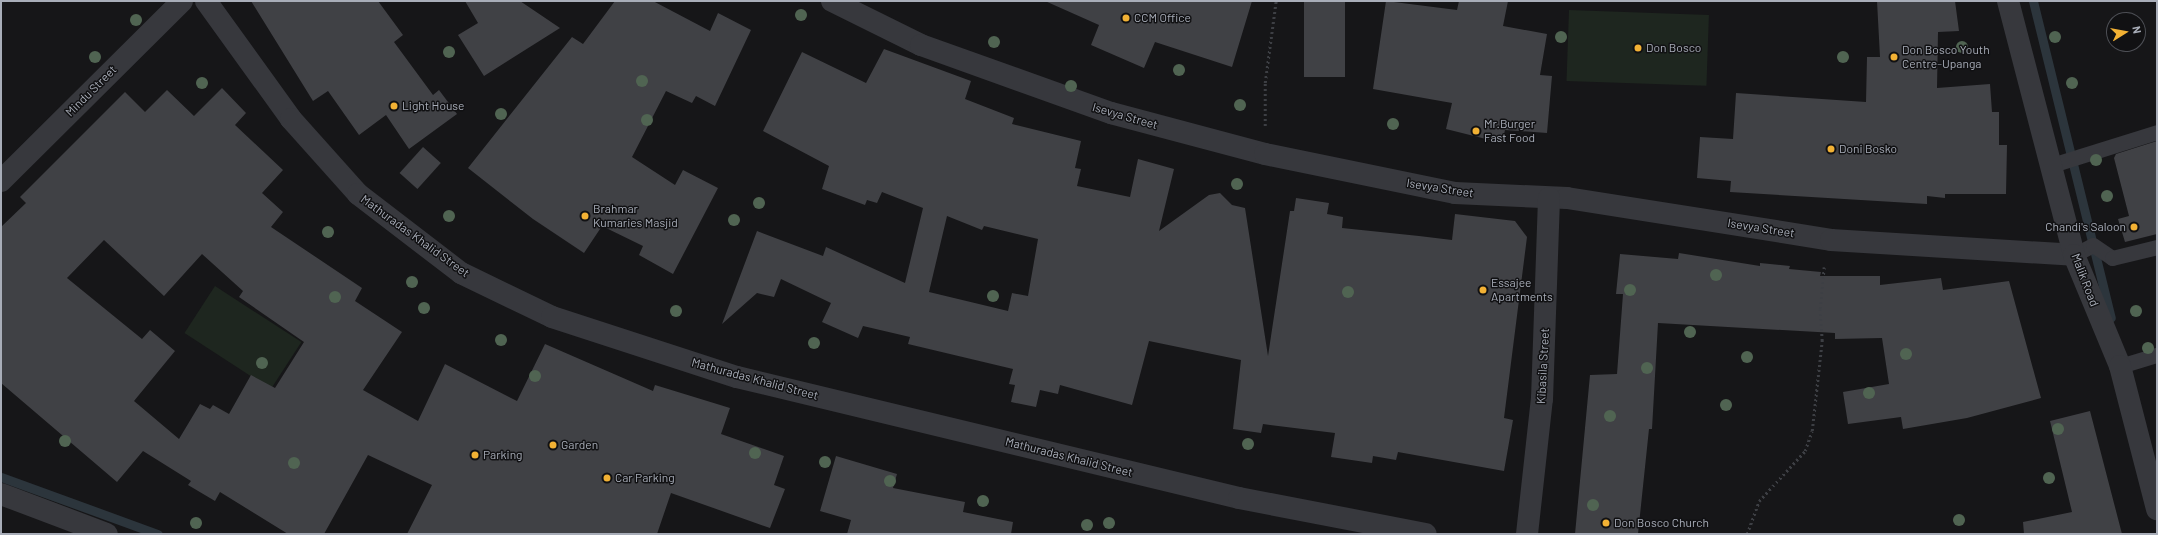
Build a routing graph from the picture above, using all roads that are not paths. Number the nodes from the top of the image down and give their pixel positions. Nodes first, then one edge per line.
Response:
1 (182, 1) edge
2 (206, 1) edge
3 (832, 1) edge
4 (2008, 1) edge
5 (2157, 132) edge
6 (2052, 165) junction
7 (1, 181) edge
8 (1549, 198) junction
9 (2157, 247) edge
10 (2074, 255) junction
11 (2157, 355) edge
12 (2120, 366) junction
13 (1, 494) edge
14 (2157, 509) edge
15 (107, 534) edge
16 (1426, 534) edge
17 (1528, 534) edge

1 - 7 street, Mindu Street
2 - 16 street, Mathuradas Khalid Street
3 - 8 street, Isevya Street
4 - 6 street, Malik Road
5 - 6 lane
6 - 10 street, Malik Road
8 - 10 street, Isevya Street
8 - 17 street, Kibasila Street
9 - 10 lane
10 - 12 street, Malik Road
11 - 12 lane
12 - 14 street, Malik Road
13 - 15 street

